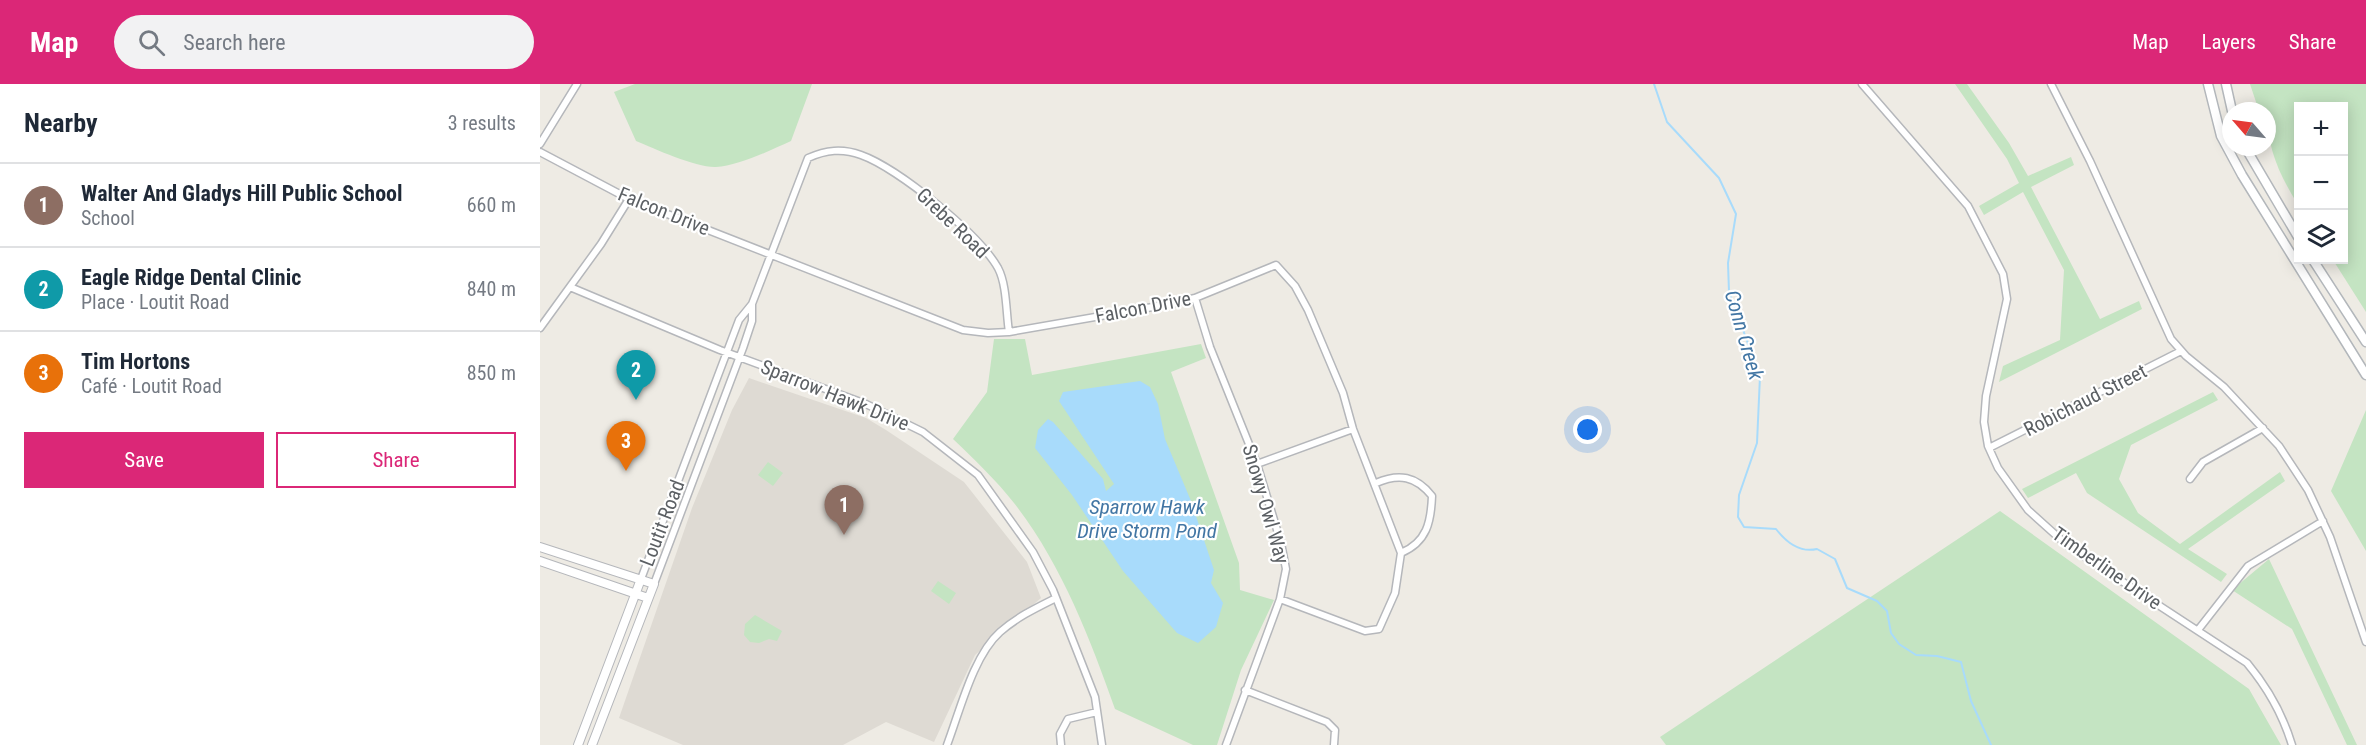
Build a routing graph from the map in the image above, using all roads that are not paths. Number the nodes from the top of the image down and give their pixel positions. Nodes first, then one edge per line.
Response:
1 (577, 84) edge
2 (1862, 84) edge
3 (2051, 84) edge
4 (2208, 84) edge
5 (2226, 84) edge
6 (2230, 102) edge
7 (540, 144) edge
8 (540, 152) edge
9 (2250, 156) edge
10 (629, 199) junction
11 (2294, 230) edge
12 (770, 252) junction
13 (2316, 264) edge
14 (570, 287) junction
15 (1196, 298) junction
16 (752, 304) junction
17 (540, 328) edge
18 (1009, 332) junction
19 (2366, 342) edge
20 (2181, 351) junction
21 (726, 352) junction
22 (739, 357) junction
23 (2366, 375) edge
24 (1353, 429) junction
25 (2263, 429) junction
26 (1989, 448) junction
27 (1257, 464) junction
28 (2190, 479) dead end
29 (1376, 483) junction
30 (2323, 521) junction
31 (540, 547) edge
32 (1401, 553) junction
33 (540, 561) edge
34 (641, 579) junction
35 (654, 584) junction
36 (635, 593) junction
37 (648, 598) junction
38 (1056, 598) junction
39 (1281, 599) junction
40 (2198, 630) junction
41 (2366, 642) edge
42 (1245, 690) junction
43 (1097, 712) junction
44 (578, 745) edge
45 (592, 745) edge
46 (947, 745) edge
47 (1061, 745) edge
48 (1101, 745) edge
49 (1226, 745) edge
50 (1334, 745) edge
51 (2292, 745) edge

1 - 7 street
2 - 26 street, Timberline Drive
3 - 20 street
4 - 23 main road
5 - 6 main road
8 - 10 street, Falcon Drive
9 - 11 main road
10 - 12 street, Falcon Drive
10 - 14 street
12 - 16 street, Loutit Road
12 - 18 street, Falcon Drive
12 - 18 street, Grebe Road
13 - 19 main road
14 - 17 street
14 - 21 street, Sparrow Hawk Drive
15 - 18 street, Falcon Drive
15 - 24 street, Falcon Drive
15 - 27 street, Snowy Owl Way
16 - 21 street, Loutit Road
16 - 22 street, Loutit Road
20 - 25 street
20 - 26 street, Robichaud Street
21 - 22 street, Sparrow Hawk Drive
21 - 34 street, Loutit Road
22 - 35 street, Loutit Road
22 - 38 street, Sparrow Hawk Drive
24 - 27 street
24 - 29 street, Falcon Drive
25 - 28 street
25 - 30 street
26 - 40 street, Timberline Drive
27 - 39 street, Snowy Owl Way
29 - 32 street, Falcon Drive
29 - 32 street
30 - 40 street
30 - 41 street
31 - 34 street
32 - 39 street
33 - 36 street
34 - 35 street
34 - 36 street, Loutit Road
35 - 37 street, Loutit Road
36 - 37 street
36 - 44 street, Loutit Road
37 - 45 street, Loutit Road
38 - 43 street, Sparrow Hawk Drive
38 - 46 street
39 - 42 street, Snowy Owl Way
40 - 51 street, Timberline Drive
42 - 49 street, Snowy Owl Way
42 - 50 street
43 - 47 street
43 - 48 street, Sparrow Hawk Drive

